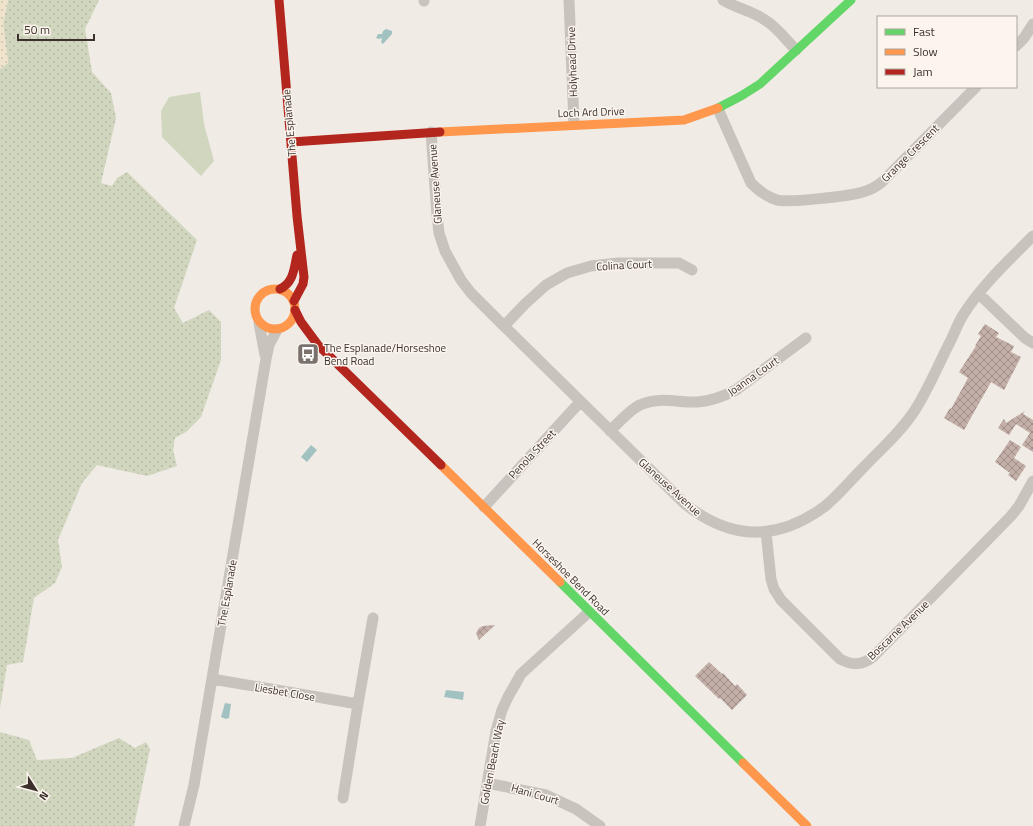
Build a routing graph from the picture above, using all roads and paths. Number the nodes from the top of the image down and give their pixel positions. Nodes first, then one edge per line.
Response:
1 (279, 0) edge
2 (569, 0) edge
3 (723, 0) edge
4 (851, 0) edge
5 (1033, 24) edge
6 (1017, 45) edge
7 (796, 50) junction
8 (975, 88) edge
9 (718, 109) junction
10 (574, 124) junction
11 (431, 132) junction
12 (291, 142) junction
13 (1033, 236) edge
14 (300, 247) junction
15 (692, 270) dead end
16 (280, 289) junction
17 (979, 294) junction
18 (295, 306) junction
19 (259, 323) junction
20 (504, 326) junction
21 (282, 328) junction
22 (806, 338) dead end
23 (1033, 343) edge
24 (318, 345) junction
25 (266, 359) junction
26 (580, 402) junction
27 (610, 431) junction
28 (1033, 481) edge
29 (484, 507) junction
30 (766, 532) junction
31 (589, 612) junction
32 (373, 618) dead end
33 (212, 679) junction
34 (358, 704) junction
35 (487, 783) junction
36 (342, 798) dead end
37 (184, 826) edge
38 (480, 826) edge
39 (600, 826) edge
40 (807, 826) edge

1 - 12 street, The Esplanade
2 - 10 street, Holyhead Drive
3 - 7 street
4 - 7 street, Loch Ard Drive
5 - 6 street
7 - 9 street, Loch Ard Drive
8 - 9 street, Grange Crescent
9 - 10 street, Loch Ard Drive
10 - 11 street, Loch Ard Drive
11 - 12 street, Loch Ard Drive
11 - 20 street, Glaneuse Avenue
12 - 14 street, The Esplanade
13 - 17 street, Glaneuse Avenue
14 - 16 street, The Esplanade
14 - 18 street, The Esplanade
15 - 20 street, Colina Court
16 - 18 street
16 - 19 street
17 - 23 street
17 - 30 street, Glaneuse Avenue
18 - 21 street
18 - 24 street, Horseshoe Bend Road
19 - 21 street
19 - 25 street, The Esplanade
20 - 26 street, Glaneuse Avenue
21 - 24 street, Horseshoe Bend Road
21 - 25 street, The Esplanade
22 - 27 street, Joanna Court
24 - 29 street, Horseshoe Bend Road
25 - 33 street, The Esplanade
26 - 27 street, Glaneuse Avenue
26 - 29 street, Penola Street
27 - 30 street, Glaneuse Avenue
28 - 30 street, Boscarne Avenue
29 - 31 street, Horseshoe Bend Road
31 - 35 street, Golden Beach Way
31 - 40 street, Horseshoe Bend Road
32 - 34 street
33 - 34 street, Liesbet Close
33 - 37 street, The Esplanade
34 - 36 street
35 - 38 street, Golden Beach Way
35 - 39 street, Hani Court

